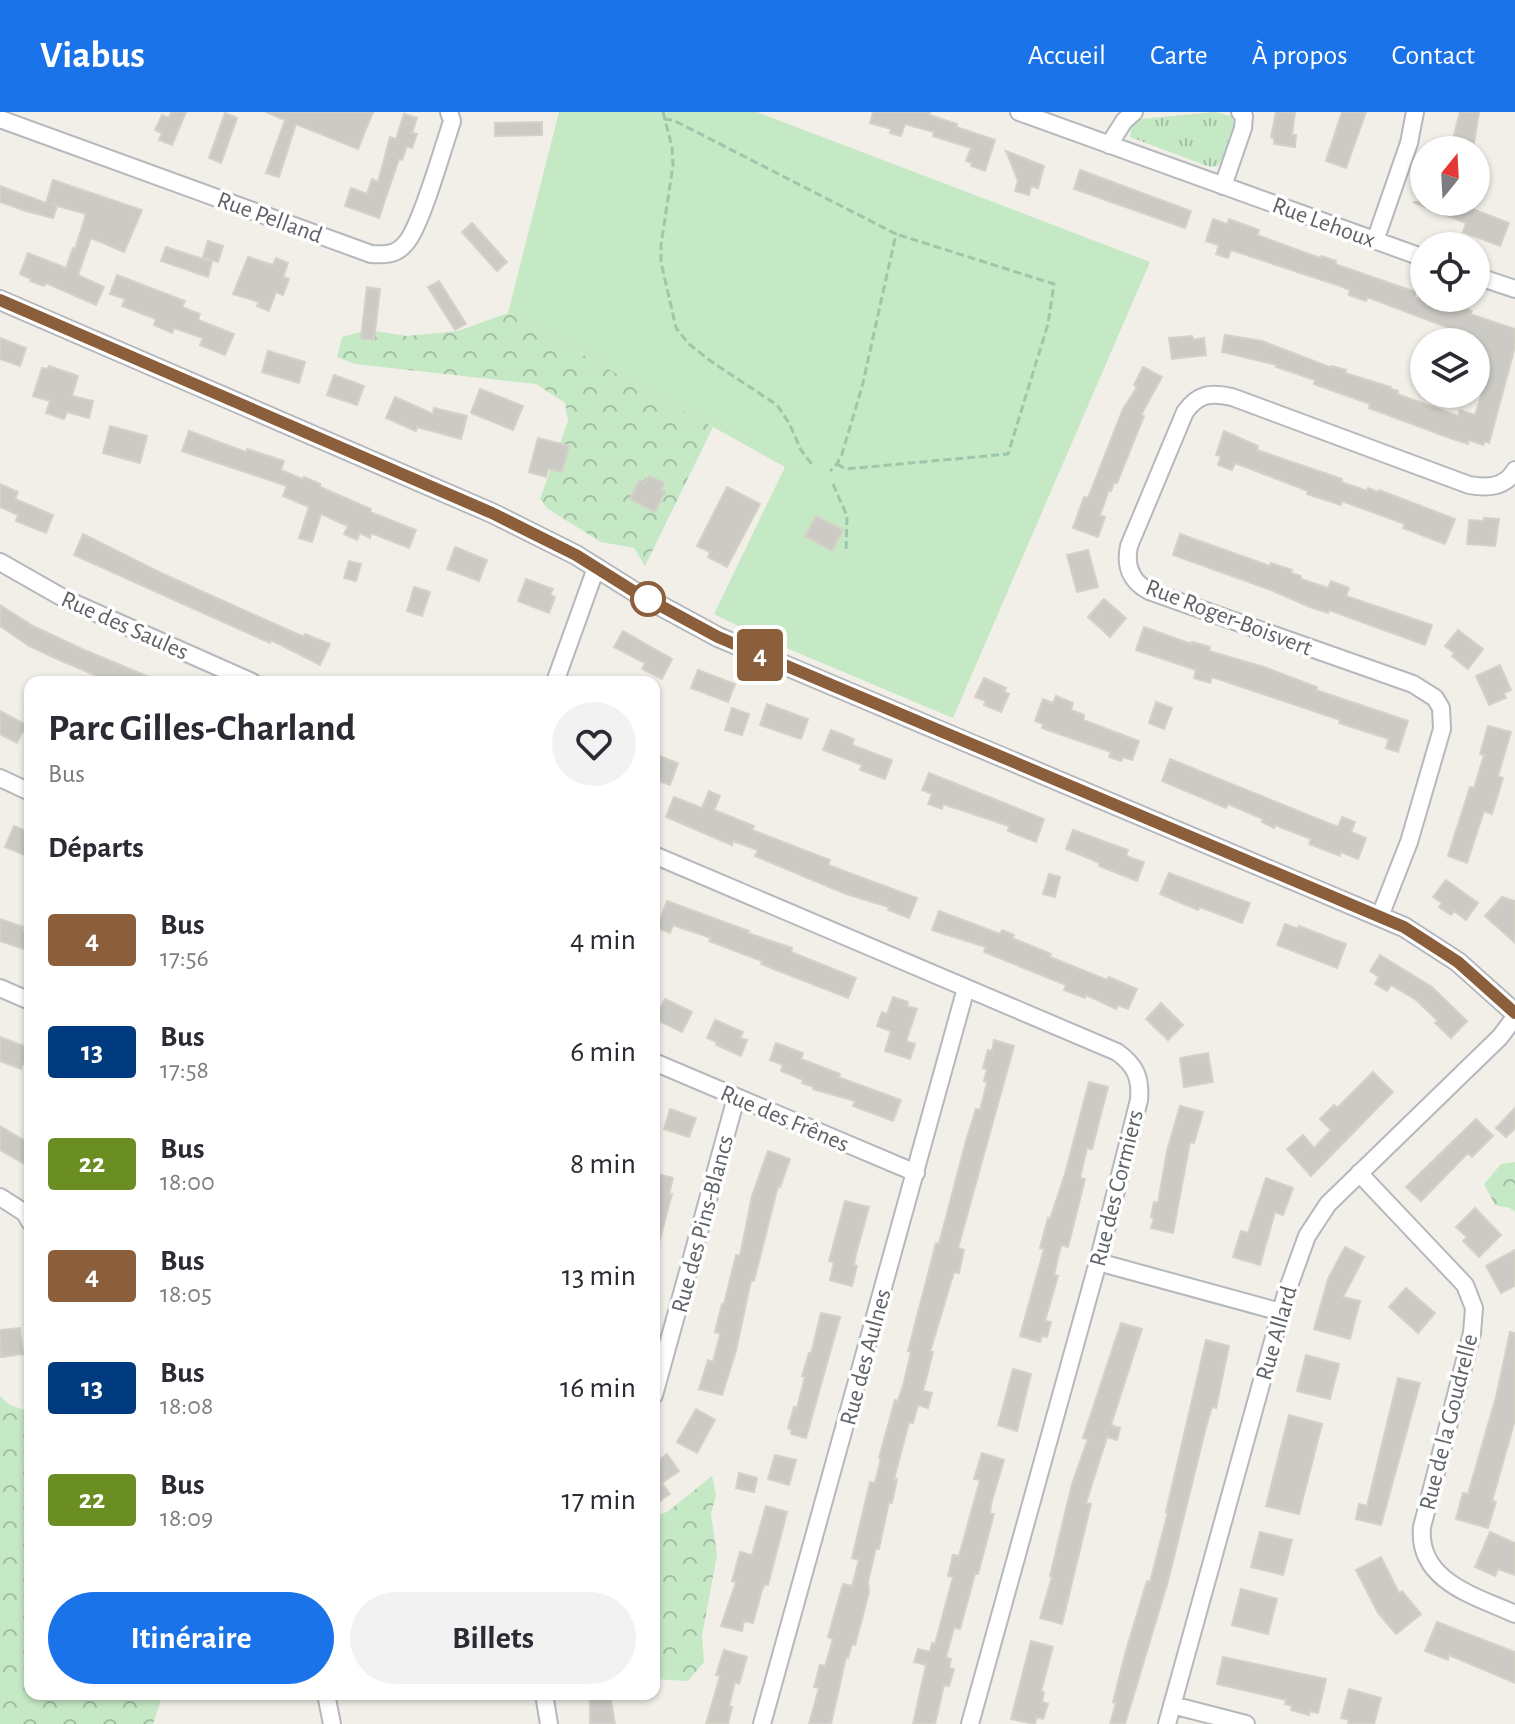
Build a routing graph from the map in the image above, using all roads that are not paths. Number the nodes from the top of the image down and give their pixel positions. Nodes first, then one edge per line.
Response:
1 (449, 112) edge
2 (1019, 112) edge
3 (1134, 112) edge
4 (1240, 112) edge
5 (1415, 112) edge
6 (0, 119) edge
7 (1109, 145) junction
8 (1223, 186) junction
9 (1375, 241) junction
10 (1410, 253) edge
11 (1490, 281) edge
12 (1515, 289) edge
13 (0, 300) edge
14 (1515, 470) edge
15 (0, 562) edge
16 (596, 568) junction
17 (238, 676) edge
18 (557, 676) edge
19 (0, 778) edge
20 (24, 789) edge
21 (660, 858) edge
22 (1380, 916) junction
23 (0, 988) edge
24 (966, 988) junction
25 (24, 998) edge
26 (1515, 1015) edge
27 (660, 1065) edge
28 (736, 1098) junction
29 (916, 1173) junction
30 (1359, 1173) junction
31 (0, 1197) edge
32 (24, 1212) edge
33 (1098, 1262) junction
34 (1281, 1312) junction
35 (660, 1373) edge
36 (1515, 1614) edge
37 (327, 1700) edge
38 (545, 1700) edge
39 (1172, 1705) junction
40 (332, 1724) edge
41 (549, 1724) edge
42 (762, 1724) edge
43 (970, 1724) edge
44 (1167, 1724) edge
45 (1246, 1724) edge

1 - 6 street, Rue Pelland
2 - 7 street, Rue Lehoux
3 - 7 street
4 - 8 street
5 - 9 street
7 - 8 street, Rue Lehoux
8 - 9 street, Rue Lehoux
9 - 10 street, Rue Lehoux
11 - 12 street
13 - 16 street
14 - 22 street, Rue Roger-Boisvert
15 - 17 street, Rue des Saules
16 - 18 street
16 - 22 street
19 - 20 street
21 - 24 street, Rue des Cormiers
22 - 26 street
23 - 25 street
24 - 29 street, Rue des Aulnes
24 - 33 street, Rue des Cormiers
26 - 30 street, Rue Allard
27 - 28 street, Rue des Frênes
28 - 29 street, Rue des Frênes
28 - 35 street, Rue des Pins-Blancs
29 - 42 street, Rue des Aulnes
30 - 34 street, Rue Allard
30 - 36 street, Rue de la Goudrelle
31 - 32 street
33 - 34 street
33 - 43 street, Rue des Cormiers
34 - 39 street, Rue Allard
37 - 40 street
38 - 41 street
39 - 44 street, Rue Allard
39 - 45 street

